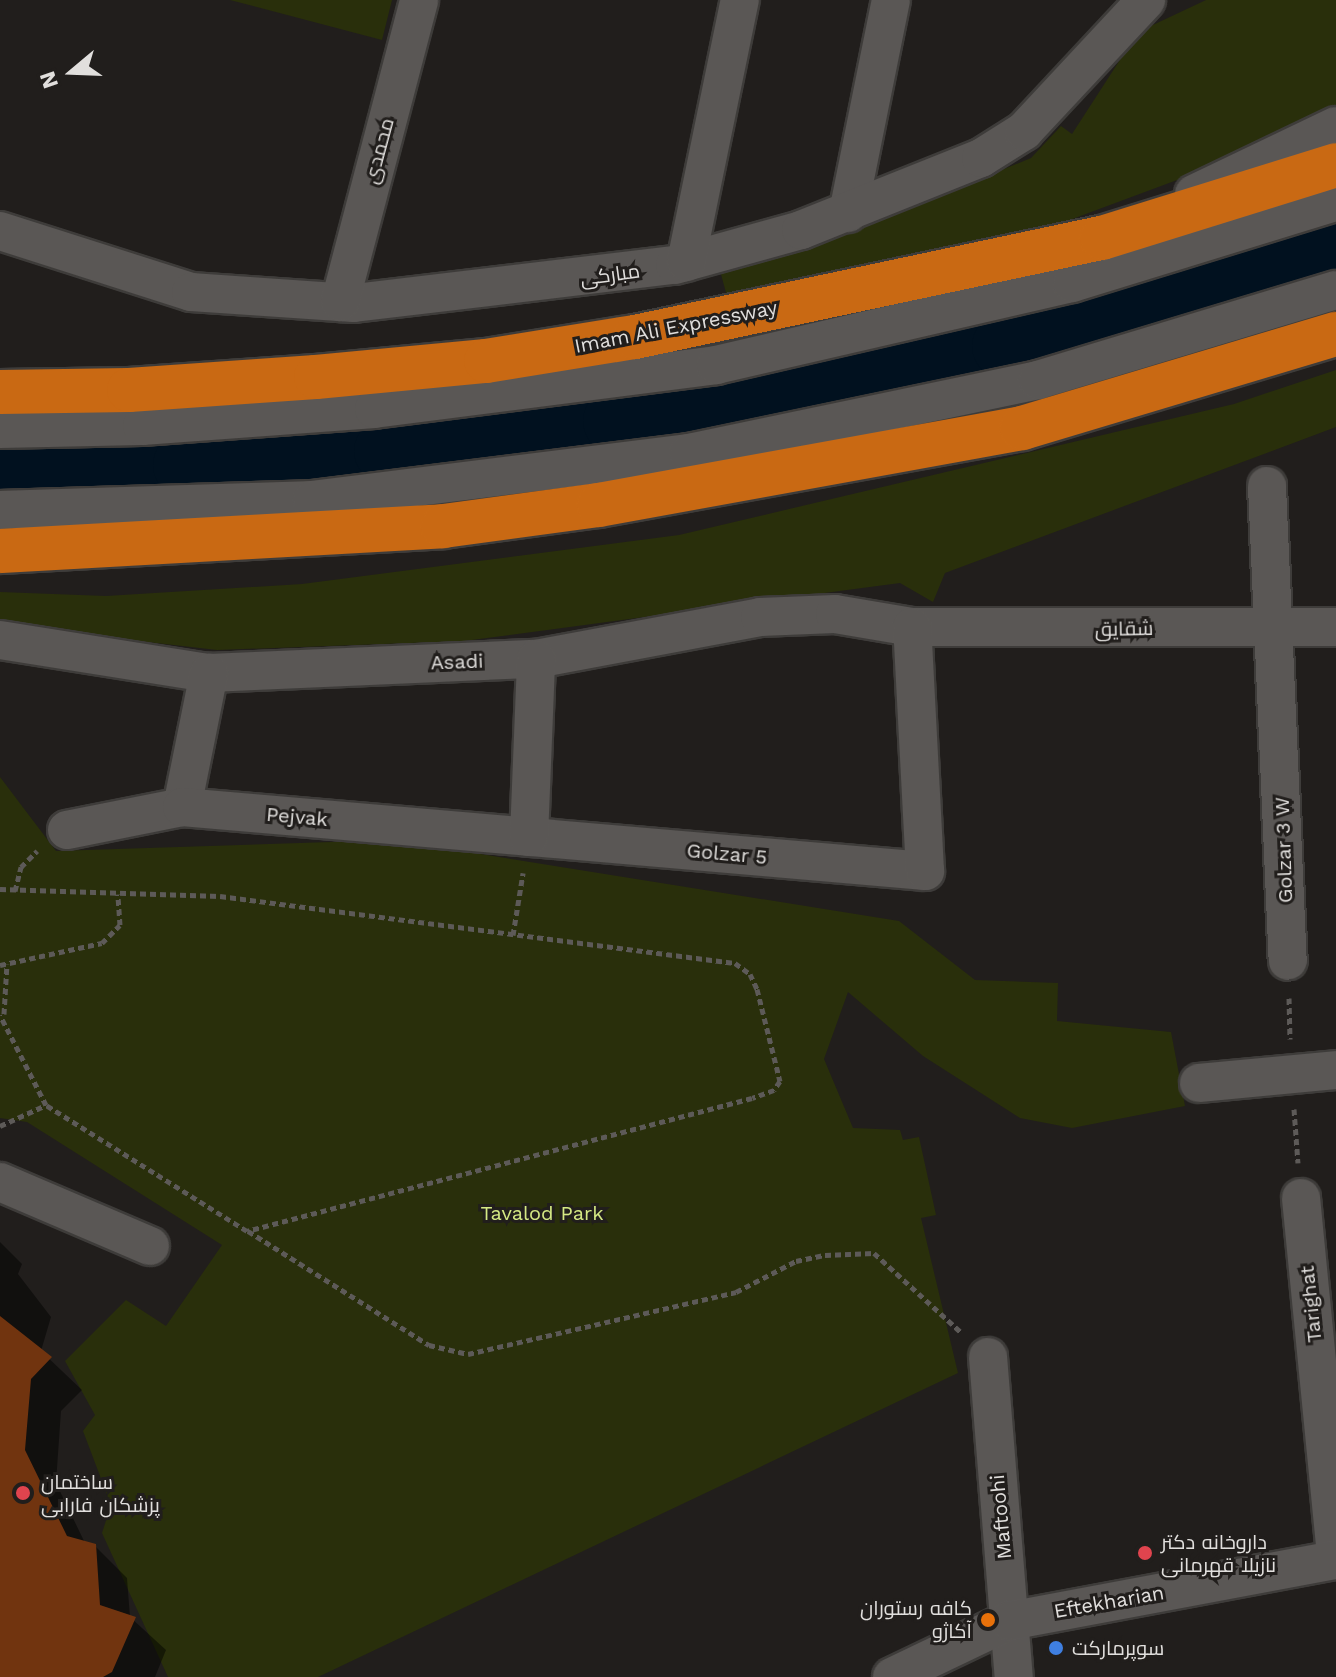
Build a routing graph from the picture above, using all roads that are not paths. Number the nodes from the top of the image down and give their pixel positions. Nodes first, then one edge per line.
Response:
1 (419, 0) edge
2 (740, 0) edge
3 (891, 0) edge
4 (1146, 0) edge
5 (1336, 126) edge
6 (1336, 165) edge
7 (1336, 202) edge
8 (848, 213) junction
9 (0, 231) edge
10 (1102, 238) junction
11 (686, 262) junction
12 (1336, 290) edge
13 (340, 302) junction
14 (1336, 334) edge
15 (0, 392) edge
16 (0, 429) edge
17 (1267, 486) dead end
18 (0, 510) edge
19 (0, 551) edge
20 (912, 627) junction
21 (1275, 627) junction
22 (1336, 627) edge
23 (0, 640) edge
24 (536, 659) junction
25 (209, 673) junction
26 (182, 807) junction
27 (67, 830) road end
28 (529, 837) junction
29 (1288, 961) road end
30 (1336, 1070) edge
31 (1199, 1083) dead end
32 (0, 1182) edge
33 (1301, 1198) road end
34 (150, 1246) dead end
35 (988, 1357) road end
36 (1336, 1553) edge
37 (1336, 1560) edge
38 (1009, 1621) junction
39 (892, 1677) edge
40 (1014, 1677) edge

1 - 13 street, محمدی
2 - 11 street
3 - 8 street
4 - 8 street, مبارکی
5 - 10 street
6 - 10 highway, Imam Ali Expressway
7 - 16 street
8 - 11 street, مبارکی
9 - 13 street, مبارکی
10 - 15 highway, Imam Ali Expressway
11 - 13 street, مبارکی
12 - 18 street
14 - 19 highway
17 - 21 street, Golzar 3 W
20 - 21 street, شقایق
20 - 24 street, Asadi
20 - 28 street, Golzar 5
21 - 22 street, شقایق
21 - 29 street, Golzar 3 W
23 - 25 street, Asadi
24 - 25 street, Asadi
24 - 28 street
25 - 26 street
26 - 27 street, Pejvak
26 - 28 street, Pejvak
30 - 31 street
32 - 34 street
33 - 36 street, Tarighat
35 - 38 street, Maftoohi
37 - 38 street, Eftekharian
38 - 39 street, Eftekharian
38 - 40 street, Maftoohi

